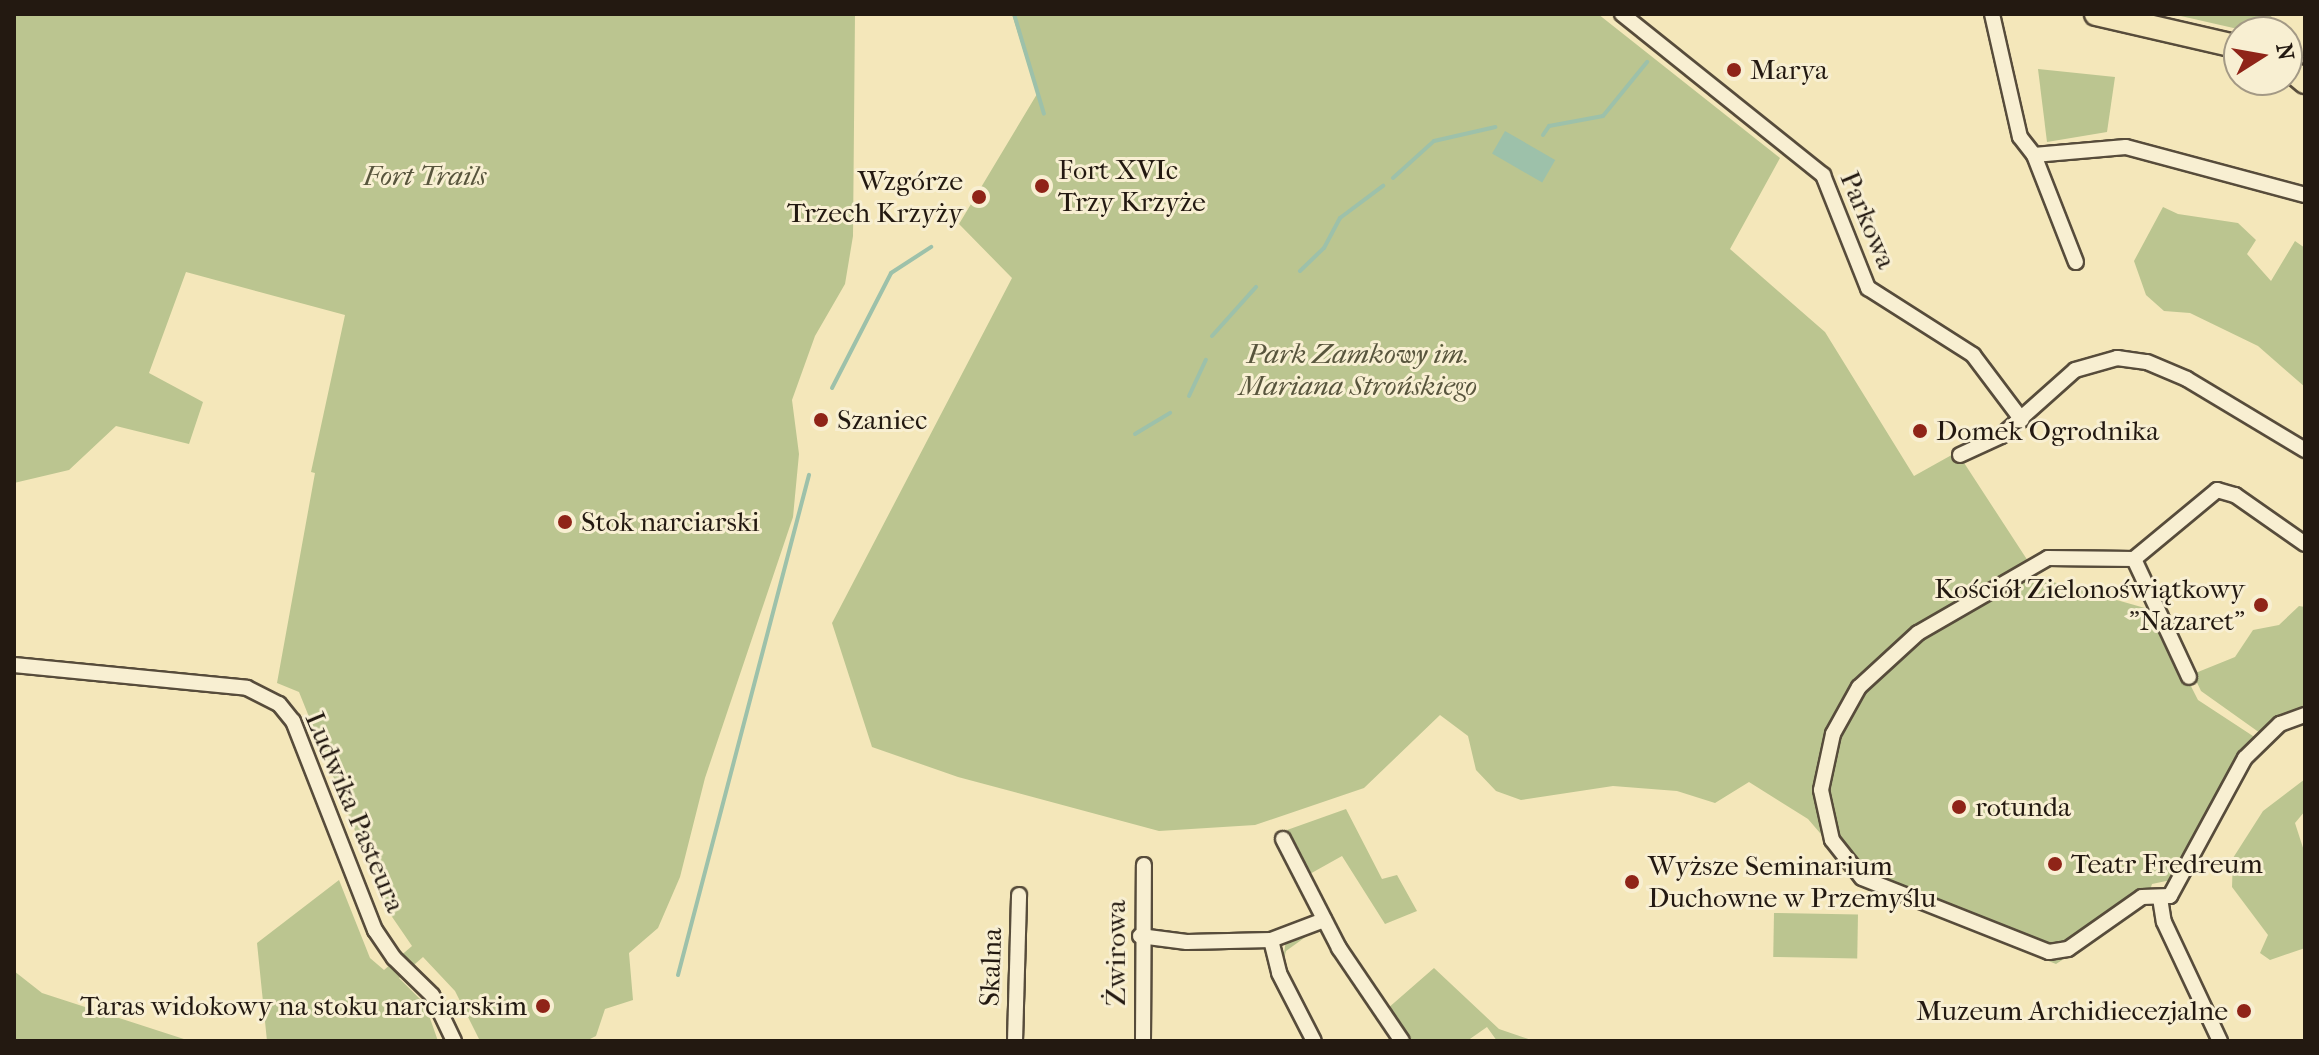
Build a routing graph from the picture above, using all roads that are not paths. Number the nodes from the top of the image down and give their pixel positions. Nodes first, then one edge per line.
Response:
1 (1622, 14) edge
2 (1992, 14) edge
3 (2096, 14) edge
4 (2223, 43) edge
5 (2034, 155) junction
6 (2305, 195) edge
7 (2076, 262) dead end
8 (2022, 420) junction
9 (2305, 450) edge
10 (1960, 455) dead end
11 (2305, 544) edge
12 (2134, 559) junction
13 (14, 665) edge
14 (2189, 677) dead end
15 (2305, 715) edge
16 (1283, 839) dead end
17 (1144, 865) dead end
18 (1019, 895) dead end
19 (2160, 898) junction
20 (1324, 920) junction
21 (1140, 936) junction
22 (1271, 940) junction
23 (454, 1041) edge
24 (1015, 1041) edge
25 (1143, 1041) edge
26 (1314, 1041) edge
27 (1402, 1041) edge
28 (2220, 1041) edge

1 - 8 street, Parkowa
2 - 5 street
3 - 4 main road
5 - 6 street
5 - 7 street
8 - 9 street
8 - 10 street
11 - 12 street
12 - 14 street
12 - 19 street
13 - 23 street, Ludwika Pasteura
15 - 19 street
16 - 20 street
17 - 21 street, Żwirowa
18 - 24 street, Skalna
19 - 28 street
20 - 22 street
20 - 27 street
21 - 22 street
21 - 25 street, Żwirowa
22 - 26 street

